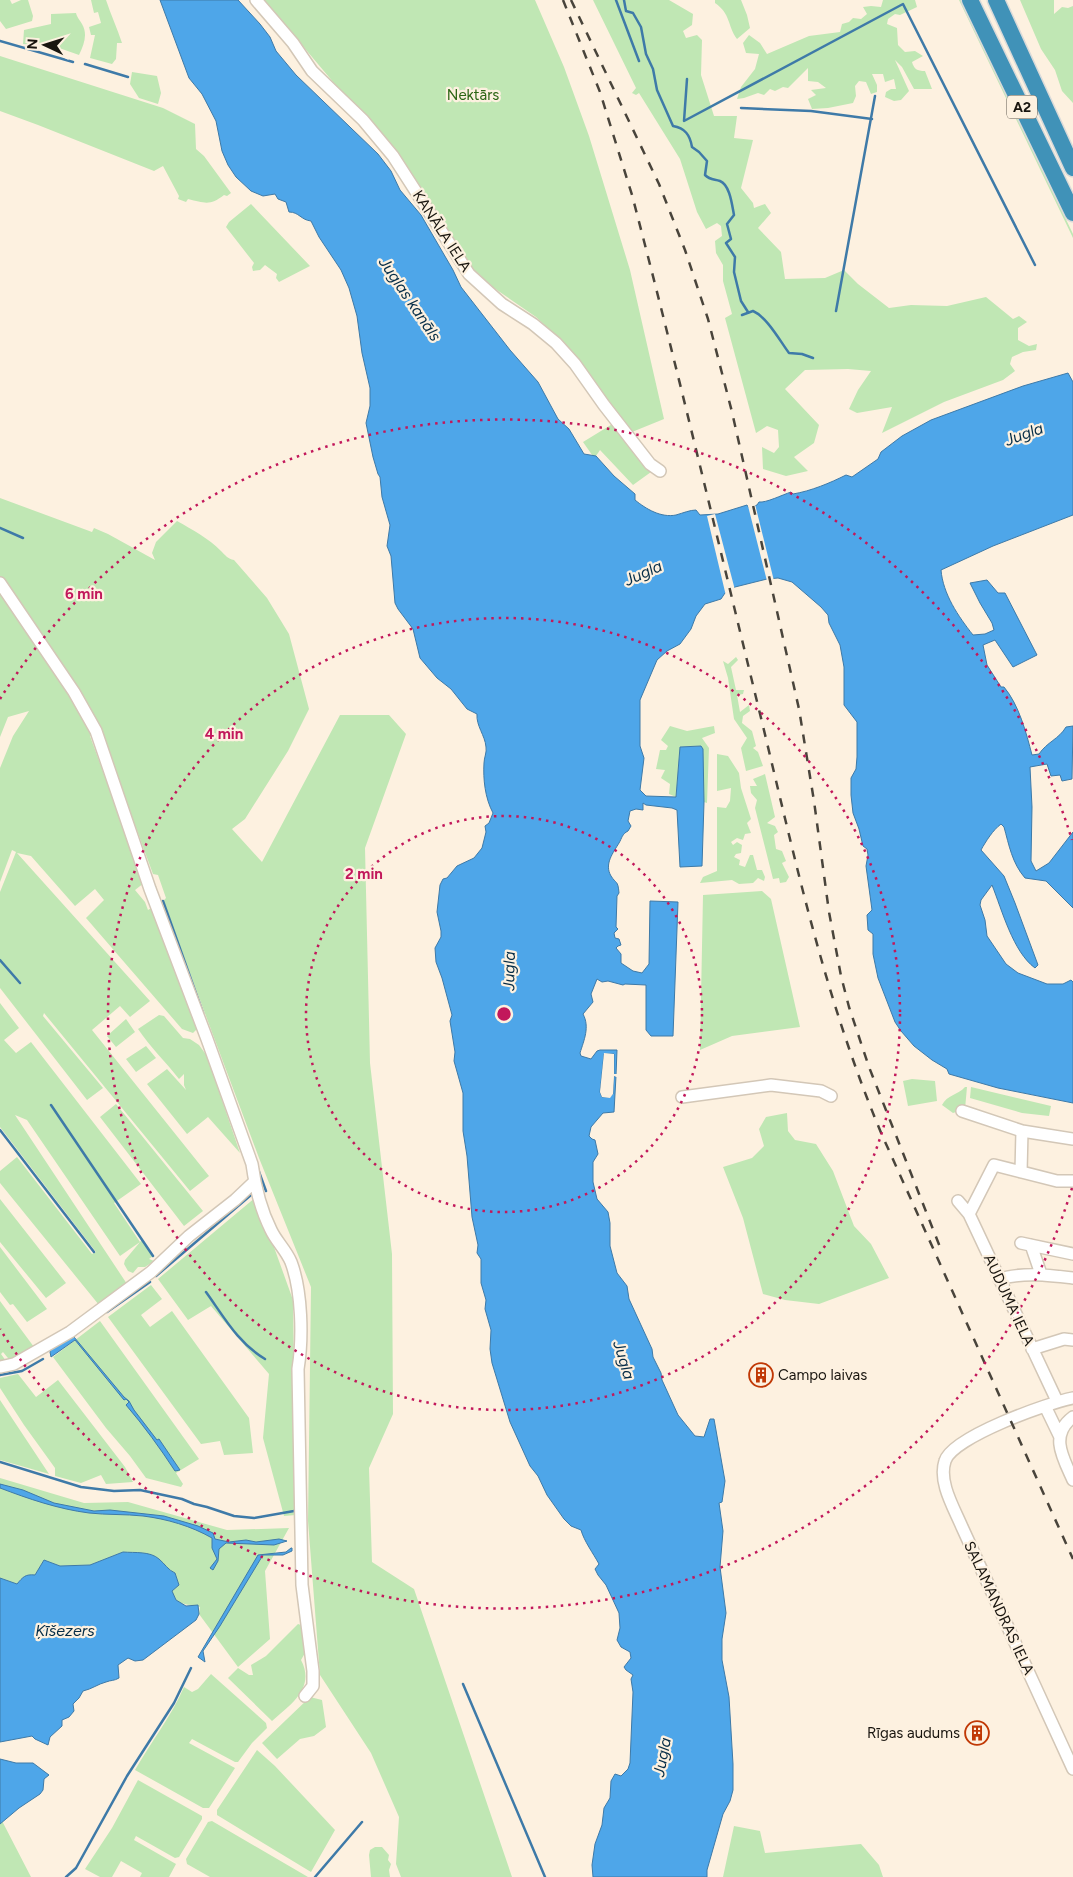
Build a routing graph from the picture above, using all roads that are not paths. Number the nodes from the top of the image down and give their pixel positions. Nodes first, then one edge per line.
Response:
1 (256, 0) edge
2 (970, 0) edge
3 (996, 0) edge
4 (1073, 168) edge
5 (1073, 213) edge
6 (660, 471) dead end
7 (0, 584) edge
8 (831, 1096) dead end
9 (682, 1097) dead end
10 (962, 1111) dead end
11 (1022, 1131) junction
12 (1073, 1139) edge
13 (1021, 1172) junction
14 (1073, 1181) edge
15 (254, 1182) junction
16 (958, 1201) dead end
17 (969, 1214) junction
18 (1073, 1254) edge
19 (1041, 1274) junction
20 (1073, 1278) edge
21 (999, 1279) junction
22 (1073, 1340) edge
23 (1032, 1349) junction
24 (0, 1367) edge
25 (1073, 1398) edge
26 (1057, 1401) junction
27 (1045, 1406) junction
28 (1073, 1417) edge
29 (1060, 1437) junction
30 (1073, 1480) edge
31 (304, 1696) dead end
32 (1073, 1769) edge

1 - 6 street, KANĀLA IELA
2 - 5 highway, A2
3 - 4 highway, A2
7 - 15 street
8 - 9 street
10 - 11 street
11 - 12 street
11 - 13 street
13 - 14 street
13 - 17 street
15 - 24 street
15 - 31 street
16 - 17 street, AUDUMA IELA
17 - 21 street, AUDUMA IELA
18 - 19 street
19 - 20 street
19 - 21 street
21 - 23 street, AUDUMA IELA
22 - 23 street
23 - 26 street, AUDUMA IELA
25 - 26 street
26 - 27 street
27 - 29 street
27 - 32 street, SALAMANDRAS IELA
28 - 29 street
29 - 30 street

